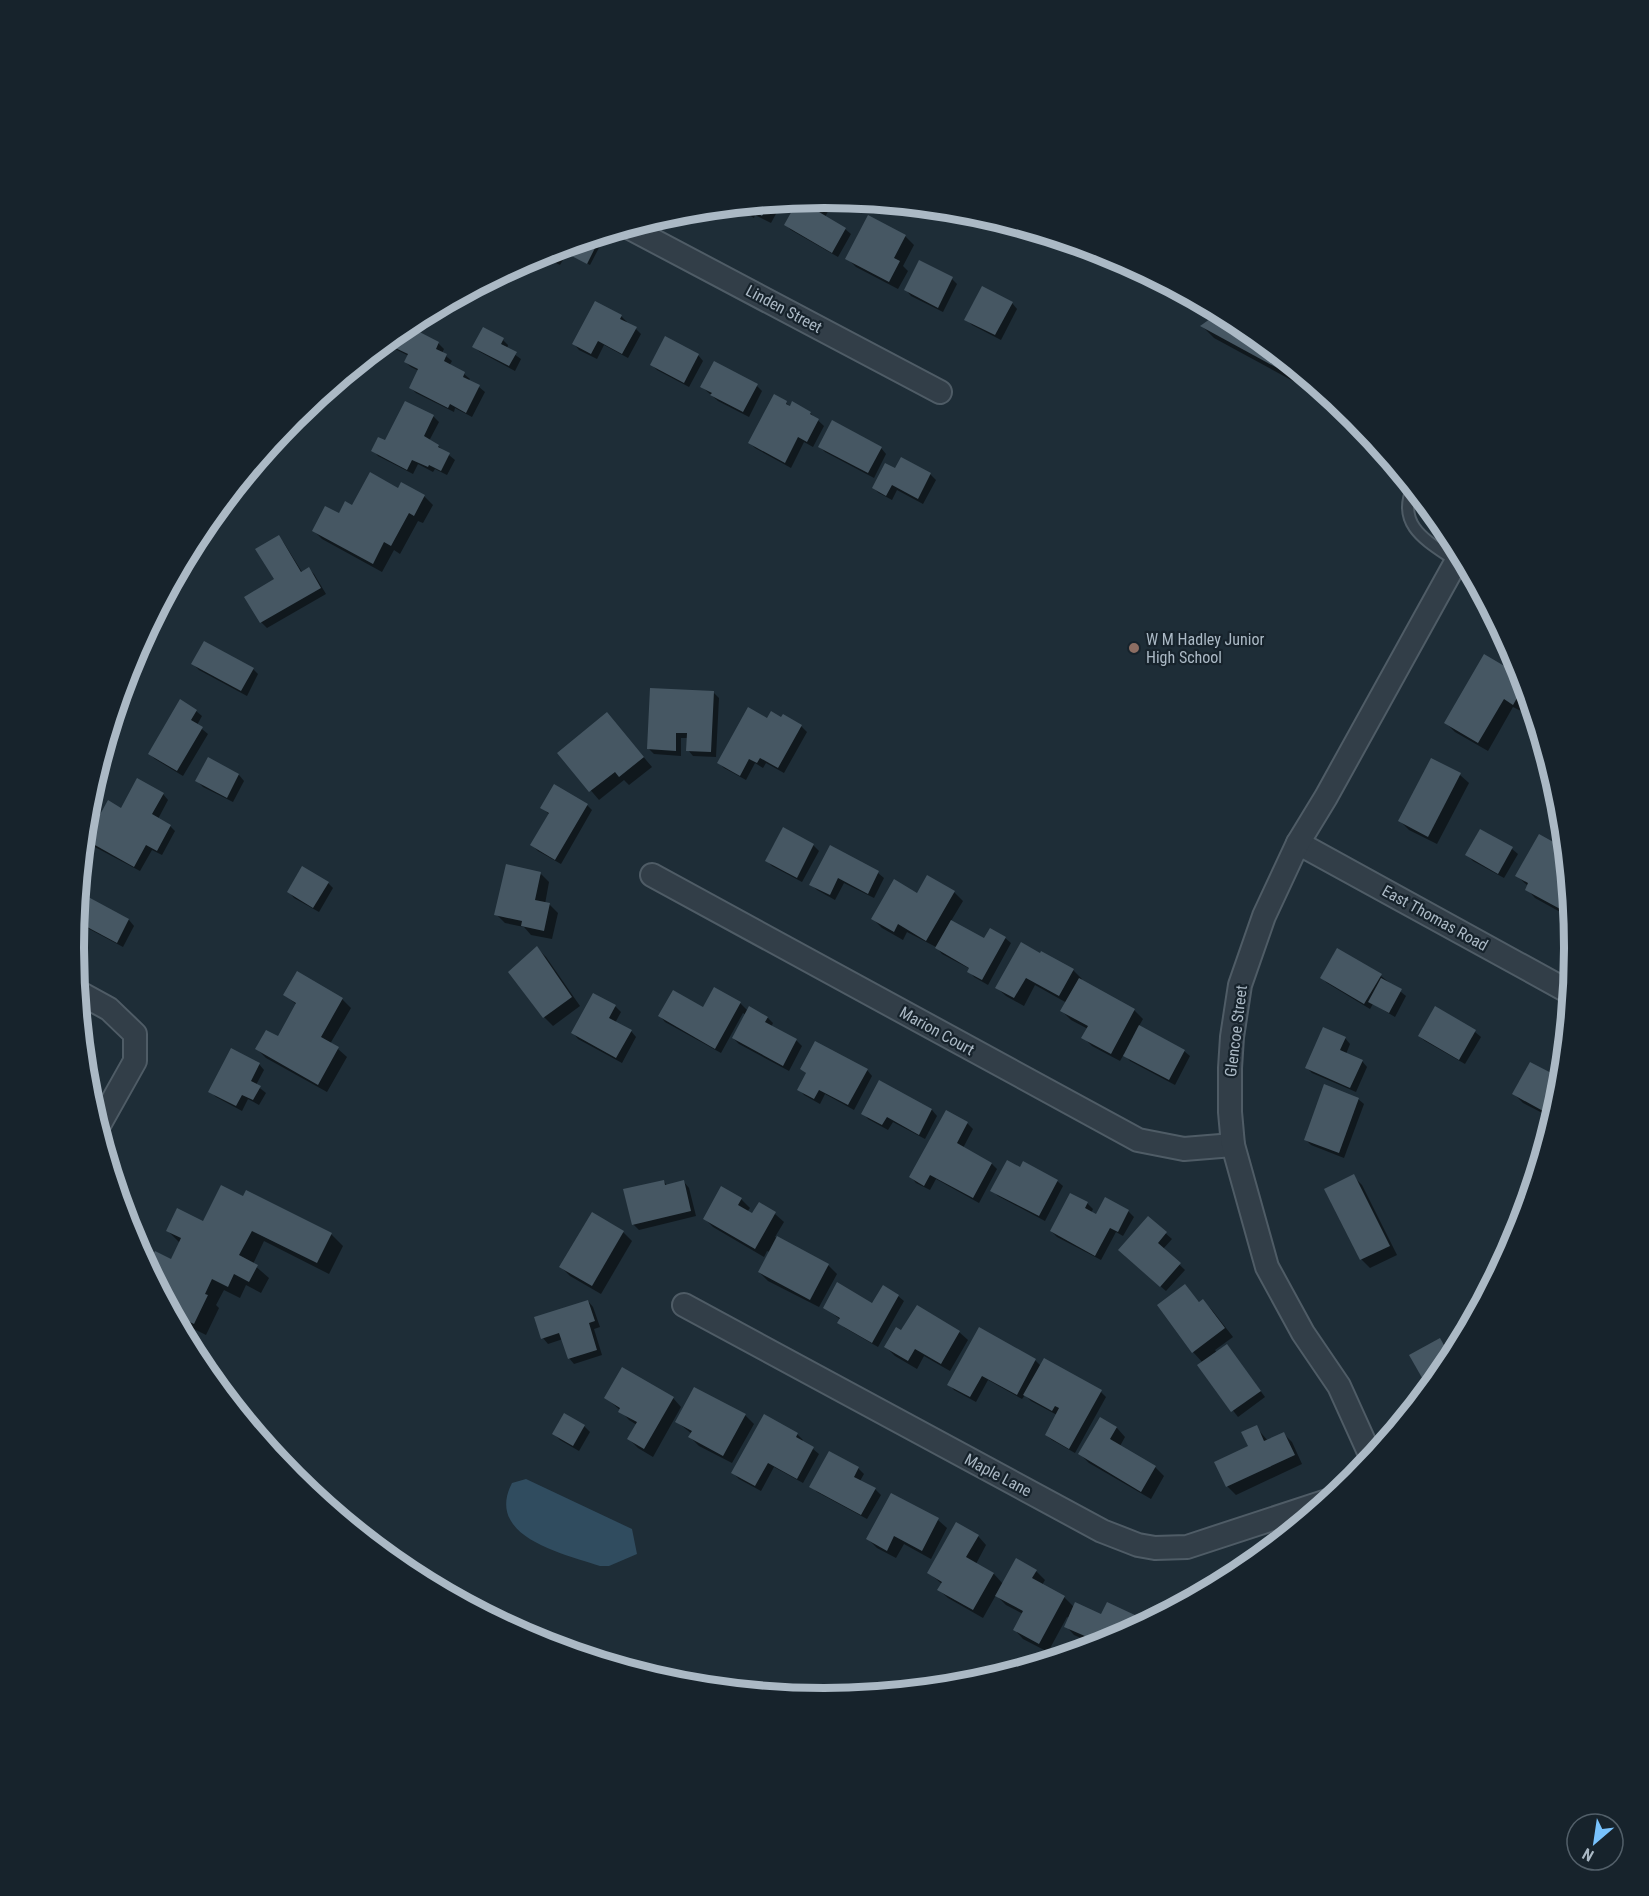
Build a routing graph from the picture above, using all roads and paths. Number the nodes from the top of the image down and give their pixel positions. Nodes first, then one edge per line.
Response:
1 (639, 232) edge
2 (939, 392) dead end
3 (1410, 494) edge
4 (1448, 550) edge
5 (1456, 563) edge
6 (1298, 843) junction
7 (652, 875) dead end
8 (1563, 989) edge
9 (86, 996) edge
10 (104, 1117) edge
11 (1233, 1145) junction
12 (684, 1305) dead end
13 (1368, 1450) edge
14 (1312, 1506) edge

1 - 2 street, Linden Street
3 - 4 lane
5 - 6 street, Glencoe Street
6 - 8 street, East Thomas Road
6 - 11 street, Glencoe Street
7 - 11 street, Marion Court
9 - 10 street
11 - 13 street, Glencoe Street
12 - 14 street, Maple Lane

